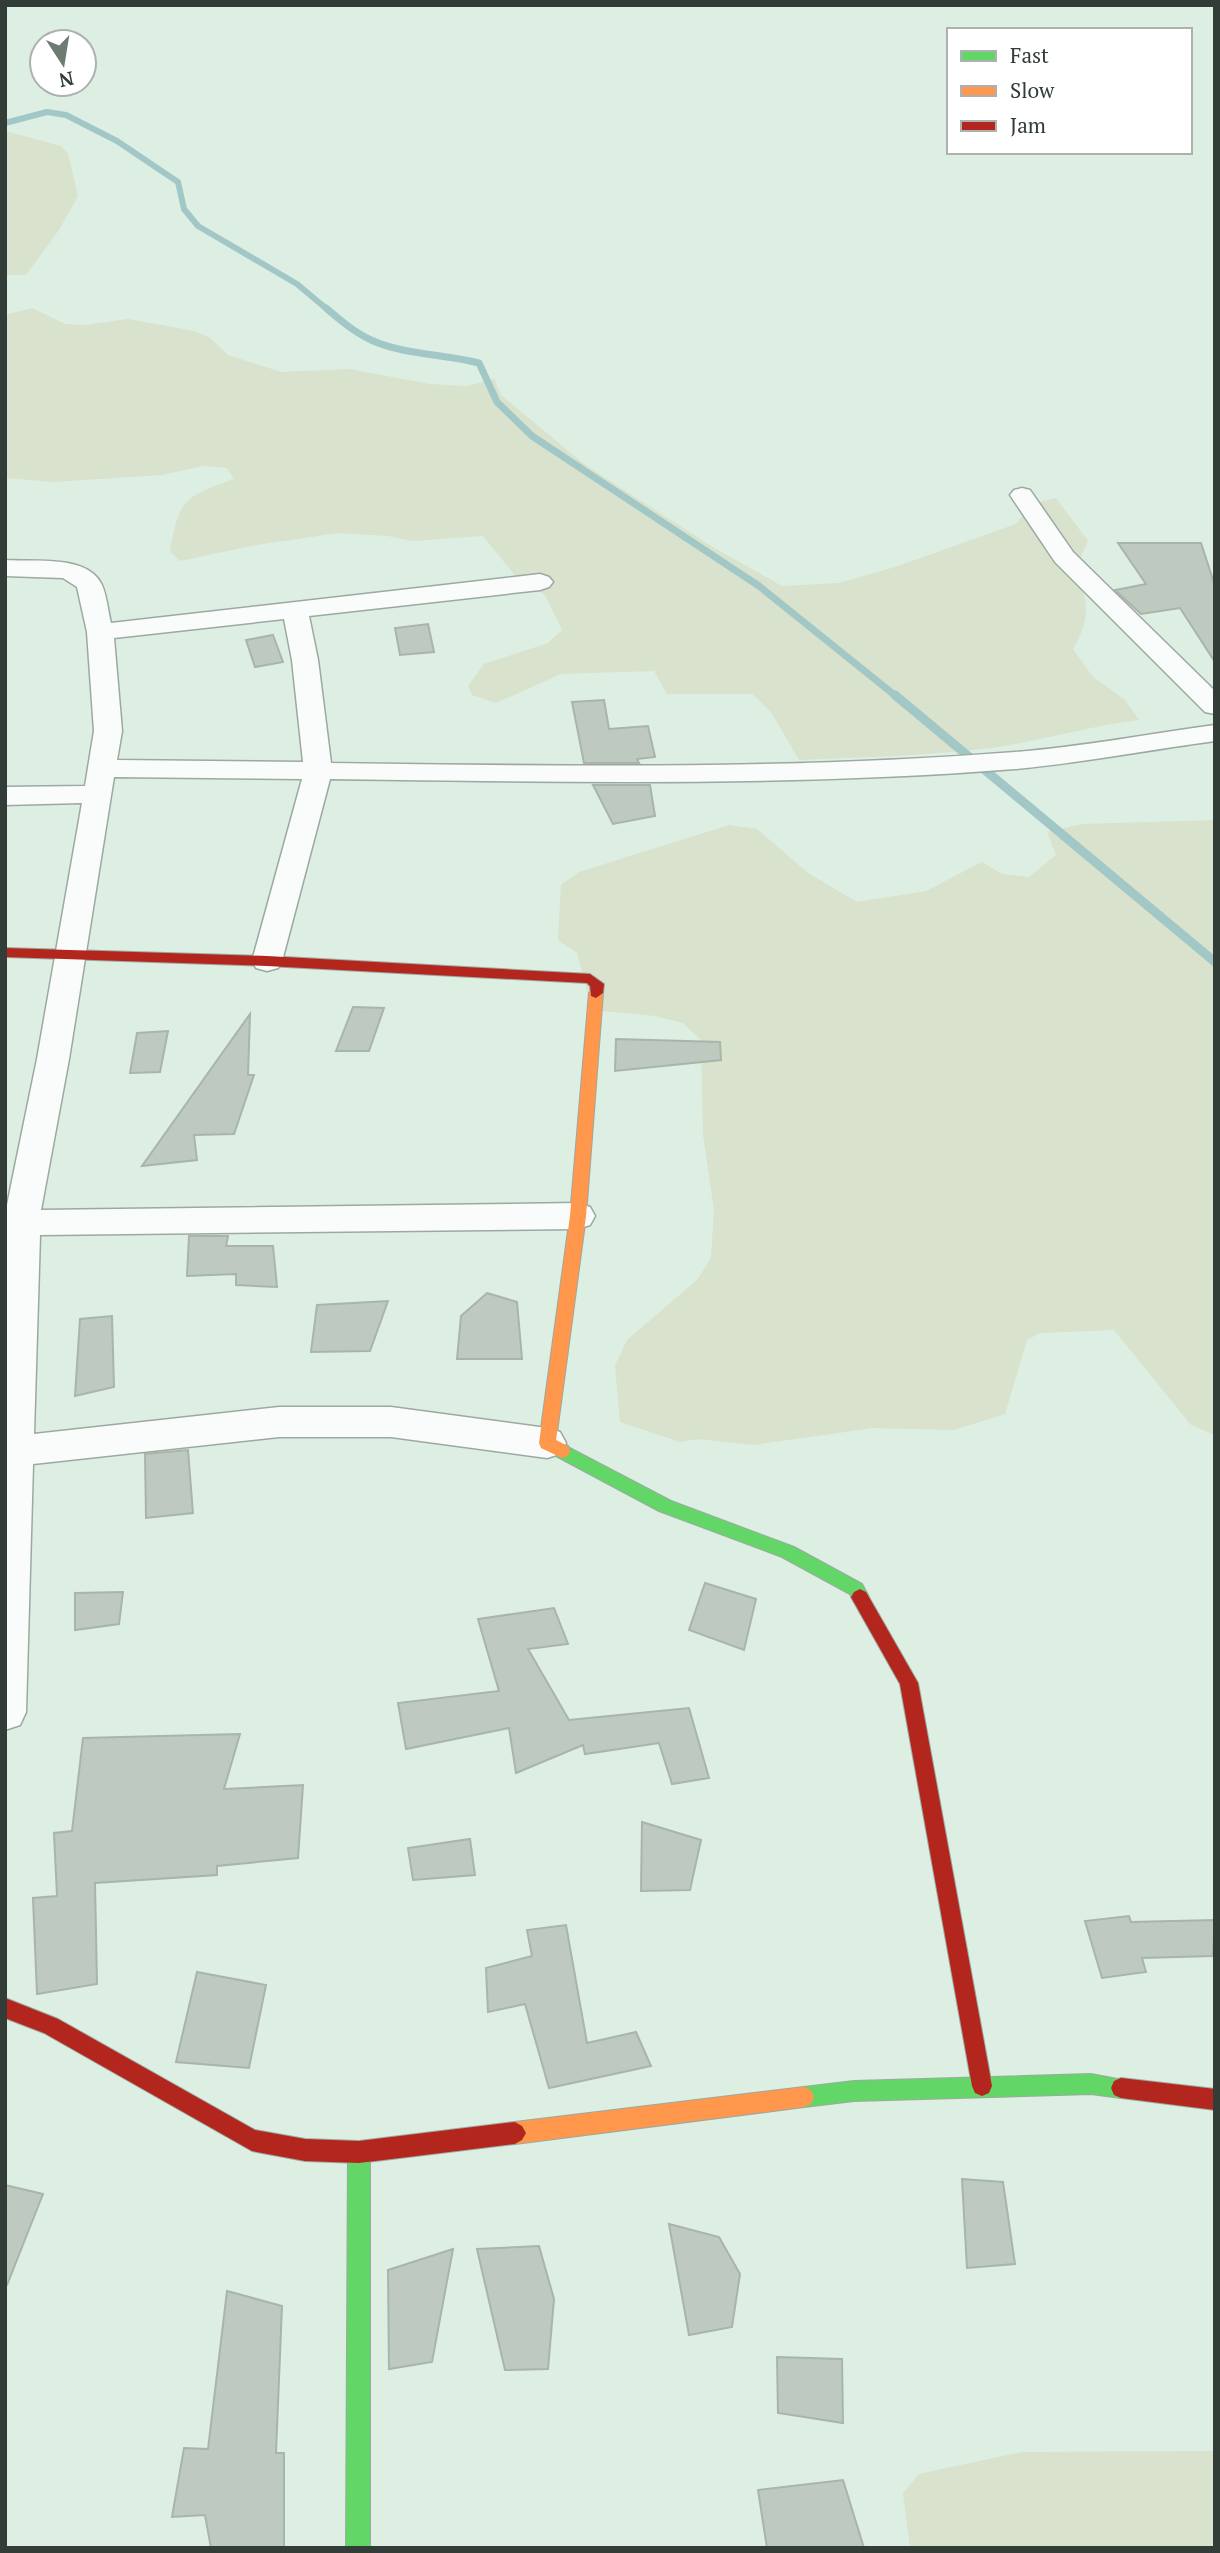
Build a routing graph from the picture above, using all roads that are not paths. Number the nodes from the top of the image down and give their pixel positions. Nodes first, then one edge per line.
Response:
1 (1021, 495) dead end
2 (5, 568) edge
3 (540, 582) dead end
4 (295, 610) junction
5 (100, 632) junction
6 (1215, 706) edge
7 (1215, 733) edge
8 (318, 773) junction
9 (102, 781) junction
10 (5, 796) edge
11 (5, 952) edge
12 (71, 953) junction
13 (267, 961) junction
14 (17, 1211) edge
15 (578, 1216) junction
16 (547, 1443) junction
17 (15, 1451) junction
18 (5, 1712) edge
19 (5, 2008) edge
20 (982, 2086) junction
21 (1215, 2100) edge
22 (359, 2151) junction
23 (358, 2548) edge

1 - 6 street
2 - 5 street
3 - 4 street
4 - 5 street
4 - 8 street
5 - 9 street
7 - 8 street
8 - 9 street
8 - 13 street
9 - 10 street
9 - 12 street
11 - 12 street
12 - 13 street
12 - 14 street
13 - 15 street
14 - 15 street
14 - 17 street
15 - 16 street
16 - 17 street
16 - 20 street
17 - 18 street
19 - 22 street
20 - 21 street
20 - 22 street
22 - 23 street

